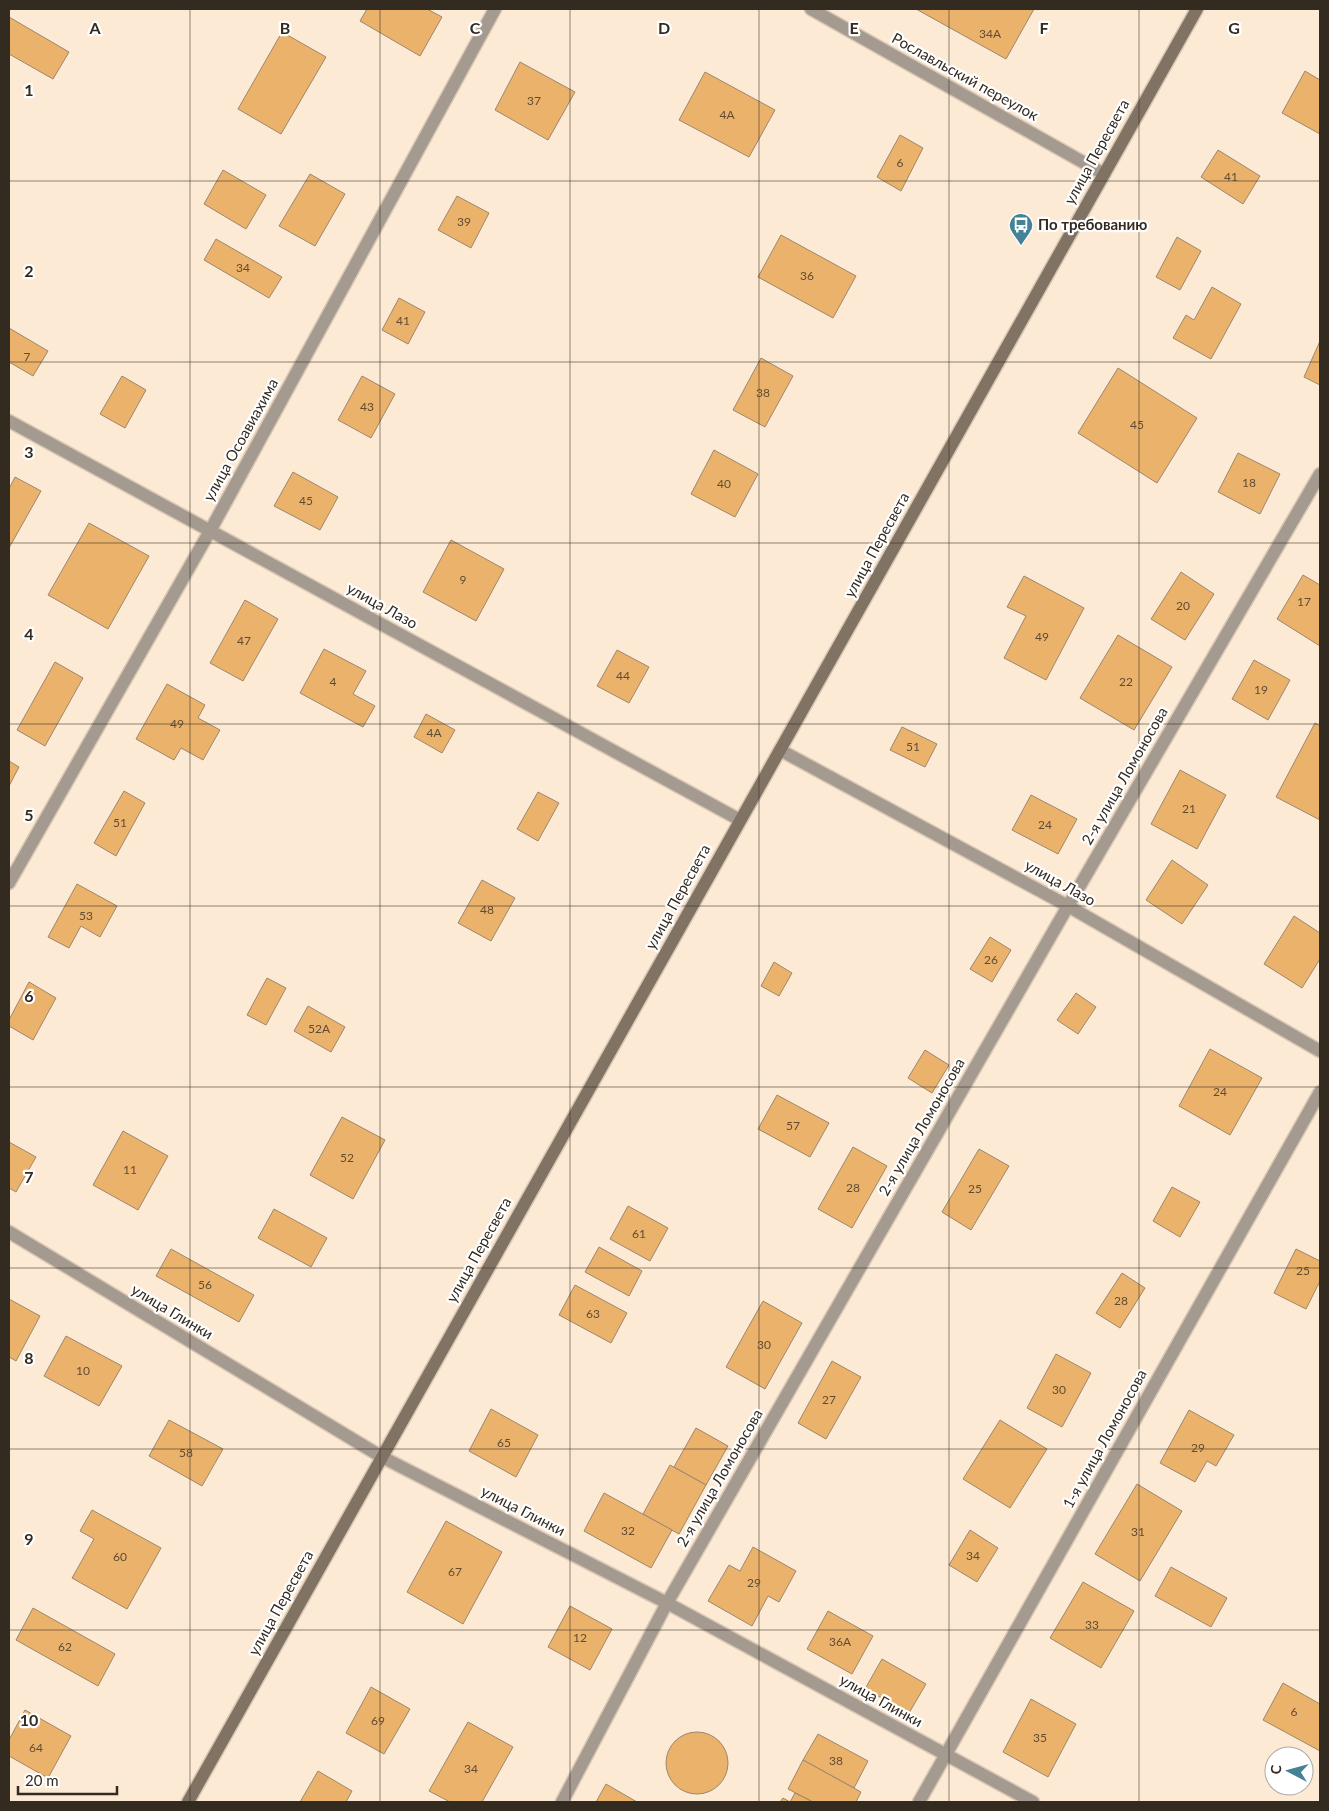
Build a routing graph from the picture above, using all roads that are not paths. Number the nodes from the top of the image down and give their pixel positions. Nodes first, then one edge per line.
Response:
1 (495, 9) edge
2 (811, 9) edge
3 (1197, 9) edge
4 (1104, 174) junction
5 (9, 421) edge
6 (1320, 474) edge
7 (210, 531) junction
8 (780, 750) junction
9 (740, 820) junction
10 (9, 883) edge
11 (1068, 906) junction
12 (1320, 1051) edge
13 (1320, 1092) edge
14 (9, 1232) edge
15 (382, 1457) junction
16 (667, 1603) junction
17 (945, 1755) junction
18 (188, 1802) edge
19 (562, 1802) edge
20 (919, 1802) edge
21 (1033, 1802) edge

1 - 7 street, улица Осоавиахима
2 - 4 street, Рославльский переулок
3 - 4 main road, улица Пересвета
4 - 8 main road, улица Пересвета
5 - 7 street, улица Лазо
6 - 11 street, 2-я улица Ломоносова
7 - 9 street, улица Лазо
7 - 10 street, улица Осоавиахима
8 - 9 main road, улица Пересвета
8 - 11 street, улица Лазо
9 - 15 main road, улица Пересвета
11 - 12 street, улица Лазо
11 - 16 street, 2-я улица Ломоносова
13 - 17 street, 1-я улица Ломоносова
14 - 15 street, улица Глинки
15 - 16 street, улица Глинки
15 - 18 main road, улица Пересвета
16 - 17 street, улица Глинки
16 - 19 street, 2-я улица Ломоносова
17 - 20 street, 1-я улица Ломоносова
17 - 21 street, улица Глинки

